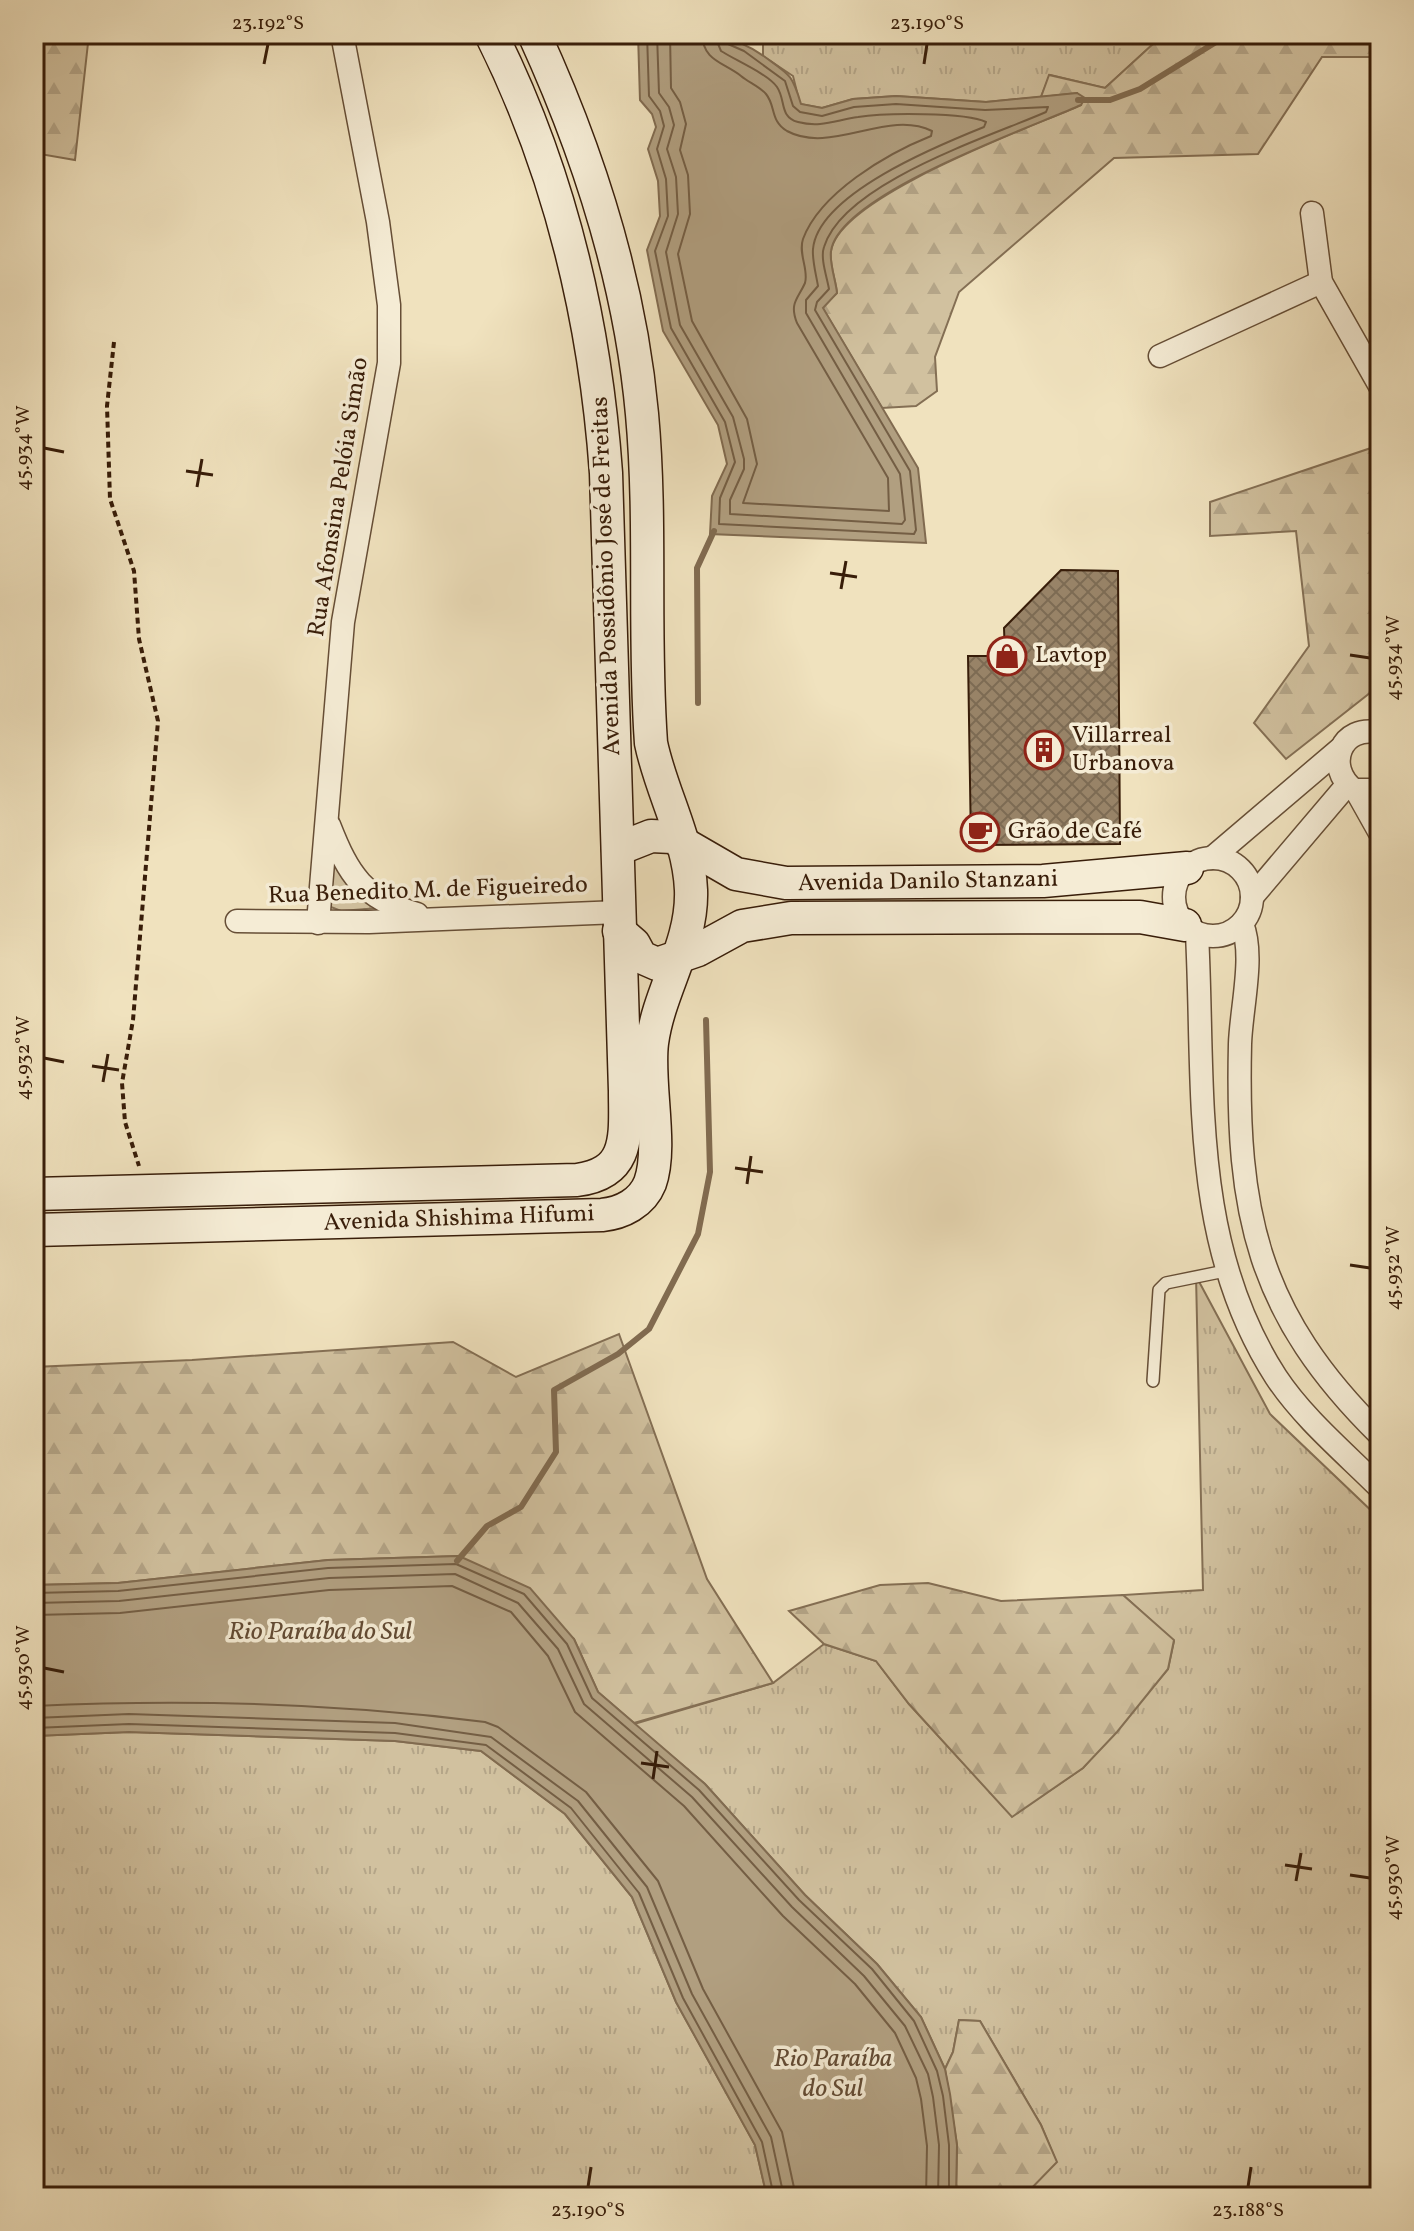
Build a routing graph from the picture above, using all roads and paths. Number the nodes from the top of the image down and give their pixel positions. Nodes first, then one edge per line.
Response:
1 (342, 34) edge
2 (491, 34) edge
3 (534, 34) edge
4 (1312, 213) dead end
5 (1321, 282) junction
6 (114, 342) dead end
7 (1160, 356) dead end
8 (1380, 386) edge
9 (1380, 714) edge
10 (1372, 732) edge
11 (1340, 749) junction
12 (1362, 789) edge
13 (327, 820) junction
14 (678, 830) junction
15 (1380, 833) edge
16 (618, 849) junction
17 (1199, 863) junction
18 (1252, 897) junction
19 (426, 917) junction
20 (237, 921) dead end
21 (619, 921) junction
22 (318, 923) junction
23 (1242, 924) junction
24 (1191, 929) junction
25 (678, 962) junction
26 (149, 1190) junction
27 (34, 1194) edge
28 (34, 1230) edge
29 (1225, 1271) junction
30 (1153, 1381) dead end
31 (1352, 1408) junction
32 (1324, 1433) junction
33 (1380, 1435) edge
34 (1380, 1488) edge

1 - 13 street, Rua Afonsina Pelóia Simão
2 - 16 street, Avenida Possidônio José de Freitas
3 - 14 street, Avenida Possidônio José de Freitas
4 - 5 street
5 - 7 street
5 - 8 street
6 - 26 path
9 - 10 street
10 - 11 street
11 - 12 street
11 - 17 street
12 - 15 street
12 - 18 street
13 - 19 street
13 - 22 street, Rua Afonsina Pelóia Simão
14 - 16 street
14 - 17 street, Avenida Danilo Stanzani
14 - 25 street, Avenida Possidônio José de Freitas
16 - 21 street, Avenida Possidônio José de Freitas
17 - 18 street
17 - 24 street
18 - 23 street
19 - 21 street, Rua Benedito M. de Figueiredo
19 - 22 street, Rua Benedito M. de Figueiredo
20 - 22 street, Rua Benedito M. de Figueiredo
21 - 25 street
21 - 26 street, Avenida Shishima Hifumi
23 - 24 street
23 - 31 street
24 - 25 street, Avenida Danilo Stanzani
24 - 29 street
25 - 28 street, Avenida Shishima Hifumi
26 - 27 street, Avenida Shishima Hifumi
29 - 30 lane
29 - 32 street
31 - 32 street
31 - 33 street
32 - 34 street

